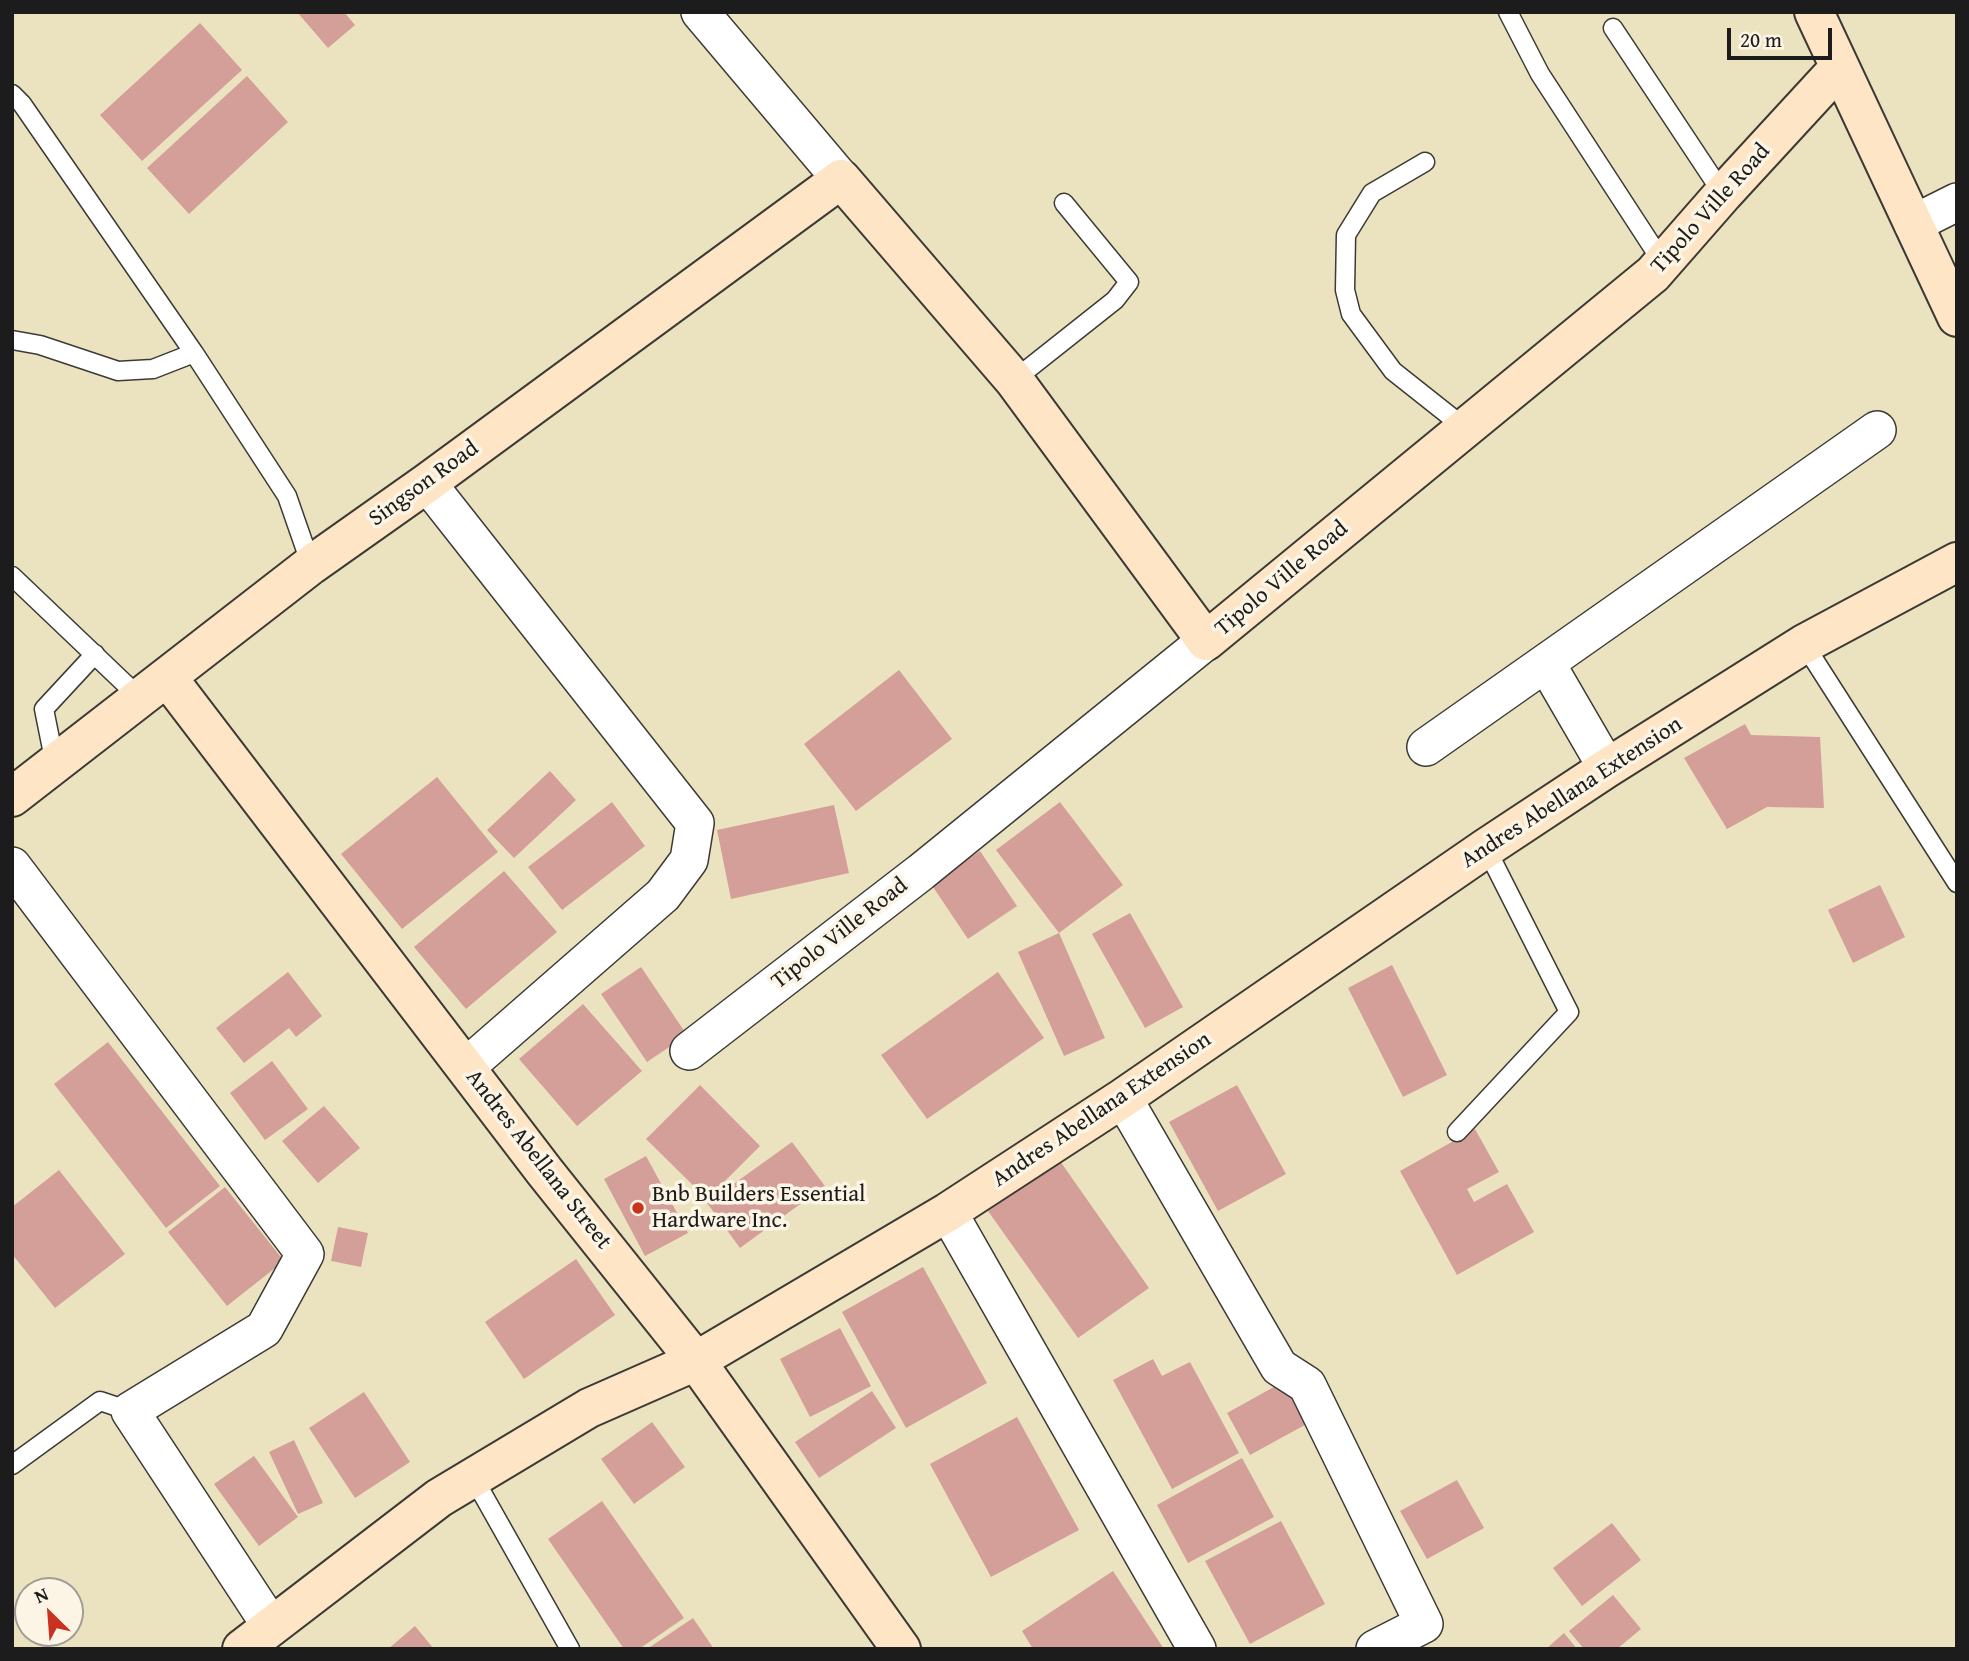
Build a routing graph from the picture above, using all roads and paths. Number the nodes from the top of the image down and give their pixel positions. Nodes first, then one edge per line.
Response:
1 (699, 12) edge
2 (1508, 12) edge
3 (1814, 12) edge
4 (1613, 27) dead end
5 (1839, 68) junction
6 (12, 94) edge
7 (1425, 162) dead end
8 (841, 179) junction
9 (1723, 194) junction
10 (1957, 202) edge
11 (1064, 203) dead end
12 (1913, 224) junction
13 (1663, 263) junction
14 (1957, 317) edge
15 (12, 340) edge
16 (194, 353) junction
17 (1014, 380) junction
18 (1465, 428) junction
19 (1877, 430) dead end
20 (427, 483) junction
21 (1957, 562) edge
22 (311, 565) junction
23 (12, 576) edge
24 (1206, 641) junction
25 (1804, 644) junction
26 (95, 654) junction
27 (1546, 663) junction
28 (153, 687) junction
29 (1426, 747) dead end
30 (55, 764) junction
31 (1607, 768) junction
32 (12, 797) edge
33 (1486, 848) junction
34 (12, 866) edge
35 (1957, 883) edge
36 (689, 1051) dead end
37 (466, 1067) junction
38 (1123, 1098) junction
39 (1457, 1132) dead end
40 (948, 1212) junction
41 (696, 1361) junction
42 (130, 1411) junction
43 (12, 1465) edge
44 (474, 1477) junction
45 (257, 1637) edge
46 (570, 1649) edge
47 (901, 1649) edge
48 (1197, 1649) edge
49 (1375, 1649) edge

1 - 8 street
2 - 13 lane
3 - 5 street
4 - 9 lane
5 - 9 street, Tipolo Ville Road
5 - 12 street
6 - 16 lane
7 - 18 lane
8 - 17 street
8 - 20 street, Singson Road
9 - 13 street, Tipolo Ville Road
10 - 12 street
11 - 17 lane
12 - 14 street
13 - 18 street, Tipolo Ville Road
15 - 16 lane
16 - 22 lane
17 - 24 street
18 - 24 street, Tipolo Ville Road
19 - 27 street
20 - 22 street, Singson Road
20 - 37 street
21 - 25 street, Andres Abellana Extension
22 - 28 street, Singson Road
23 - 26 lane
24 - 36 street, Tipolo Ville Road
25 - 31 street, Andres Abellana Extension
25 - 35 lane
26 - 28 lane
26 - 30 lane
27 - 29 street
27 - 31 street
28 - 30 street, Singson Road
28 - 37 street, Andres Abellana Street
30 - 32 street, Singson Road
31 - 33 street, Andres Abellana Extension
33 - 38 street, Andres Abellana Extension
33 - 39 lane
34 - 42 street
37 - 41 street, Andres Abellana Street
38 - 40 street, Andres Abellana Extension
38 - 49 street
40 - 41 street, Andres Abellana Extension
40 - 48 street
41 - 44 street, Andres Abellana Extension
41 - 47 street, Andres Abellana Street
42 - 43 lane
42 - 45 street
44 - 45 street, Andres Abellana Extension
44 - 46 lane

